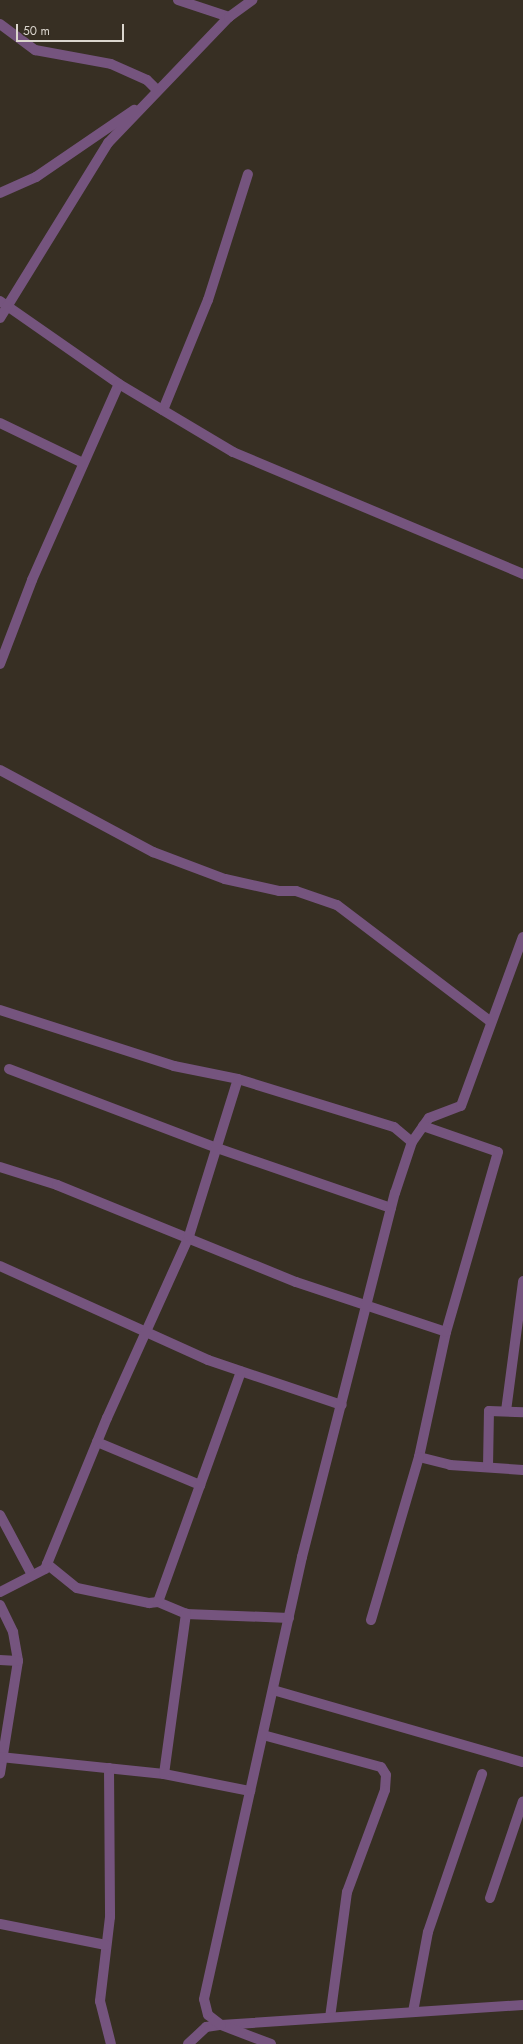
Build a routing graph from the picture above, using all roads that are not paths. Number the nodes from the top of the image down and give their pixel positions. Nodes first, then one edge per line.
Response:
1 (178, 0) edge
2 (252, 0) edge
3 (229, 17) junction
4 (0, 24) edge
5 (157, 90) junction
6 (143, 105) junction
7 (248, 174) dead end
8 (0, 193) edge
9 (3, 303) edge
10 (0, 318) edge
11 (119, 384) junction
12 (163, 410) junction
13 (0, 423) edge
14 (83, 463) junction
15 (523, 574) edge
16 (0, 664) edge
17 (0, 770) edge
18 (523, 937) edge
19 (0, 1010) edge
20 (491, 1022) junction
21 (9, 1069) dead end
22 (238, 1079) junction
23 (423, 1126) junction
24 (412, 1142) junction
25 (217, 1148) junction
26 (0, 1167) edge
27 (391, 1208) junction
28 (189, 1236) junction
29 (0, 1266) edge
30 (523, 1281) edge
31 (522, 1292) edge
32 (367, 1304) junction
33 (446, 1332) junction
34 (148, 1333) junction
35 (519, 1349) edge
36 (241, 1370) junction
37 (342, 1405) junction
38 (506, 1411) junction
39 (523, 1412) edge
40 (97, 1442) junction
41 (419, 1457) junction
42 (488, 1467) junction
43 (523, 1470) edge
44 (200, 1485) junction
45 (0, 1515) edge
46 (47, 1564) junction
47 (32, 1576) junction
48 (0, 1592) edge
49 (158, 1602) junction
50 (0, 1605) edge
51 (186, 1614) junction
52 (289, 1618) junction
53 (371, 1620) dead end
54 (0, 1660) edge
55 (18, 1661) junction
56 (273, 1690) junction
57 (264, 1735) junction
58 (2, 1757) edge
59 (523, 1762) edge
60 (109, 1768) junction
61 (0, 1774) edge
62 (164, 1774) junction
63 (482, 1774) dead end
64 (250, 1791) junction
65 (523, 1801) edge
66 (490, 1898) dead end
67 (0, 1924) edge
68 (106, 1945) junction
69 (523, 2005) edge
70 (413, 2012) junction
71 (330, 2017) junction
72 (221, 2025) junction
73 (110, 2044) edge
74 (188, 2044) edge
75 (270, 2044) edge

1 - 3 street
2 - 3 street
3 - 5 street
4 - 5 street
5 - 6 street
6 - 8 street
6 - 9 street
7 - 12 street
9 - 10 street
9 - 11 street
11 - 12 street
11 - 14 street
12 - 15 street
13 - 14 street
14 - 16 street
17 - 20 street
18 - 20 street
19 - 22 street
20 - 23 street
21 - 25 street
22 - 24 street
22 - 25 street
23 - 24 street
23 - 33 street
24 - 27 street
25 - 27 street
25 - 28 street
26 - 28 street
27 - 32 street
28 - 32 street
28 - 34 street
29 - 34 street
30 - 31 street
31 - 35 street
32 - 33 street
32 - 37 street
33 - 41 street
34 - 36 street
34 - 40 street
35 - 38 street
36 - 37 street
36 - 44 street
37 - 52 street
38 - 39 street
38 - 42 street
40 - 44 street
40 - 46 street
41 - 42 street
41 - 53 street
42 - 43 street
44 - 49 street
45 - 47 street
46 - 47 street
46 - 49 street
47 - 48 street
49 - 51 street
50 - 55 street
51 - 52 street
51 - 62 street
52 - 56 street
54 - 55 street
55 - 58 street
56 - 57 street
56 - 59 street
57 - 64 street
57 - 71 street
58 - 60 street
58 - 61 street
60 - 62 street
60 - 68 street
62 - 64 street
63 - 70 street
64 - 72 street
65 - 66 street
67 - 68 street
68 - 73 street
69 - 70 street
70 - 71 street
71 - 72 street
72 - 74 street
72 - 75 street

